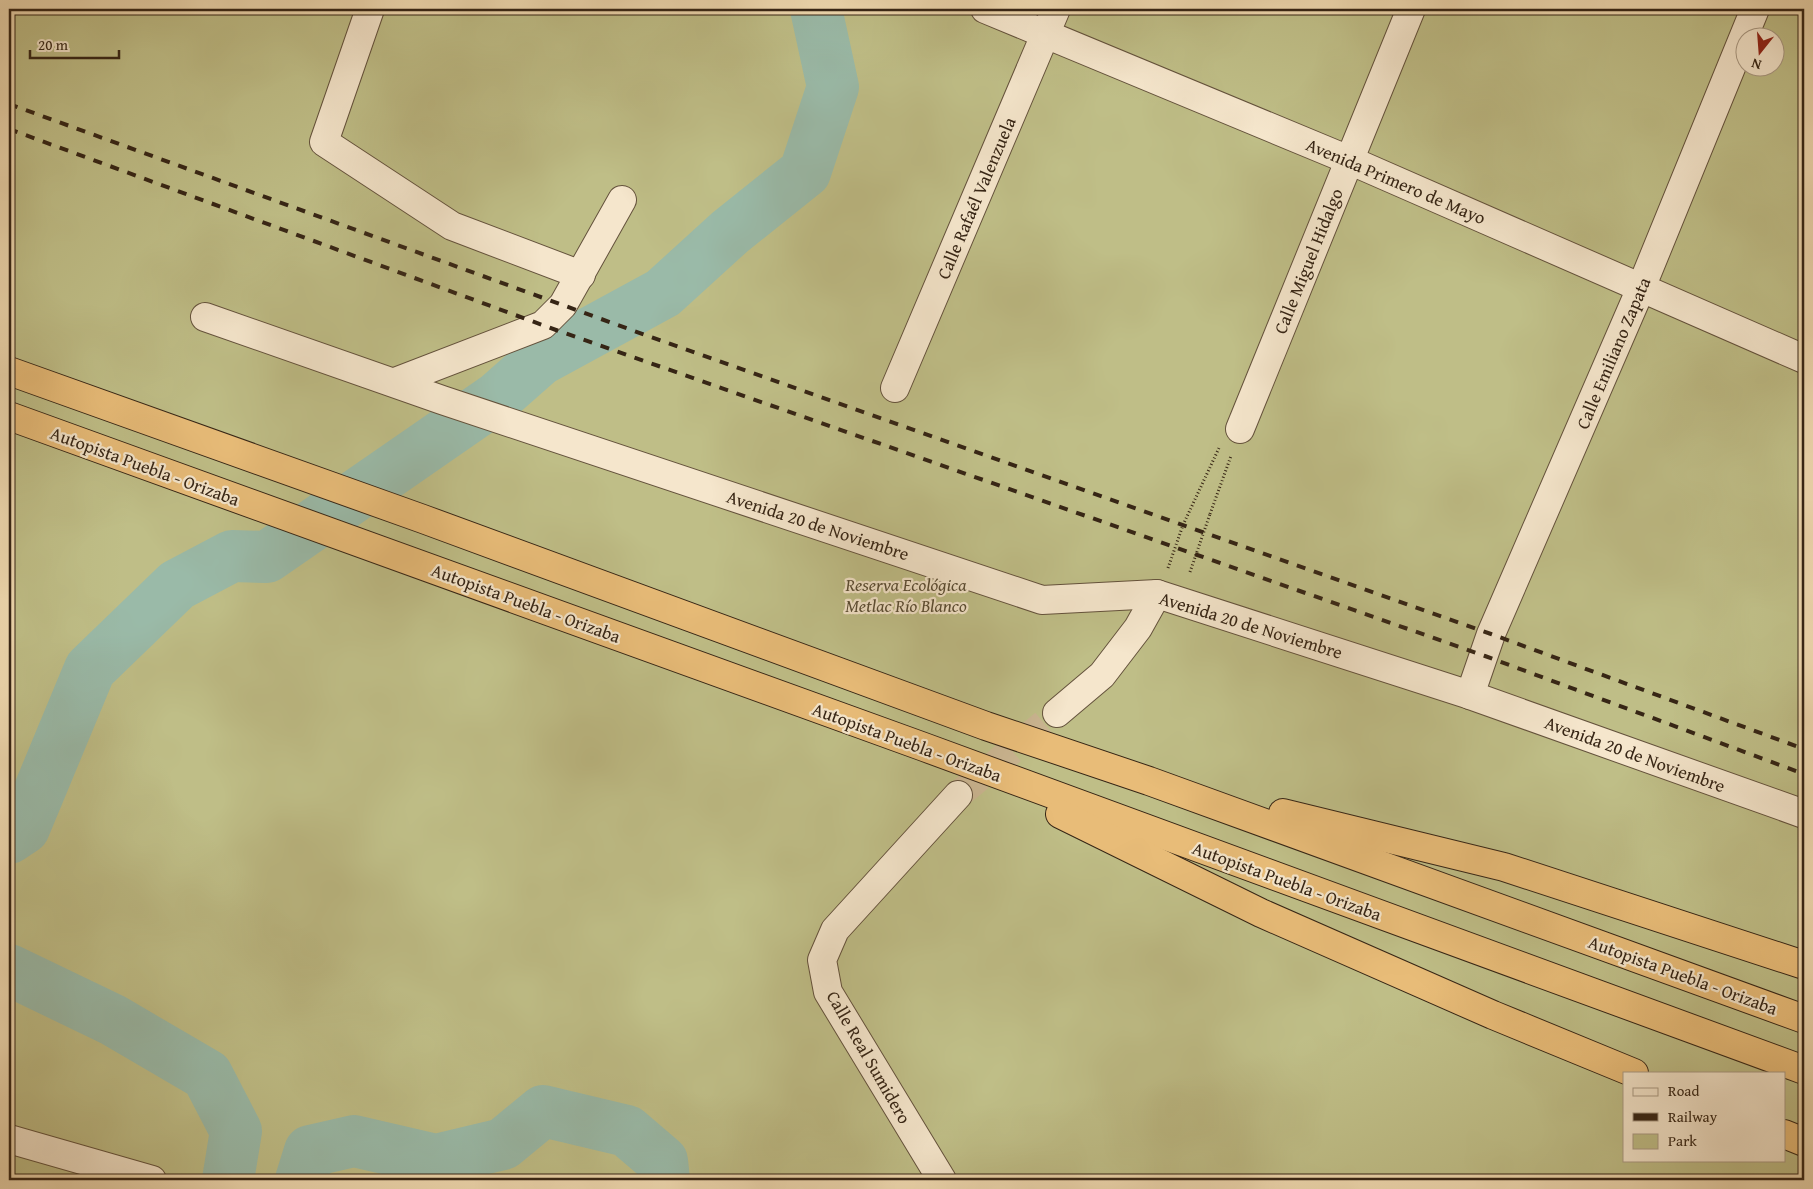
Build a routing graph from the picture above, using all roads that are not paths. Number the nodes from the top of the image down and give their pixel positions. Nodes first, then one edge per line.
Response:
1 (370, 9) edge
2 (985, 9) edge
3 (1056, 9) edge
4 (1411, 9) edge
5 (1755, 9) edge
6 (1045, 33) junction
7 (1349, 160) junction
8 (622, 200) dead end
9 (581, 275) junction
10 (1642, 288) junction
11 (205, 317) dead end
12 (1804, 359) edge
13 (9, 371) edge
14 (395, 382) junction
15 (895, 388) dead end
16 (9, 416) edge
17 (1240, 429) road end
18 (1157, 594) junction
19 (1470, 695) junction
20 (1057, 713) tunnel mouth
21 (924, 747) junction
22 (1149, 780) junction
23 (958, 795) tunnel mouth
24 (1804, 814) edge
25 (1804, 965) edge
26 (1804, 1019) edge
27 (1804, 1070) edge
28 (1632, 1072) edge
29 (1786, 1135) edge
30 (9, 1139) edge
31 (1804, 1142) edge
32 (152, 1180) edge
33 (942, 1180) edge

1 - 9 street
2 - 6 street, Avenida Primero de Mayo
3 - 6 street, Calle Rafaél Valenzuela
4 - 7 street, Calle Miguel Hidalgo
5 - 10 street, Calle Emiliano Zapata
6 - 7 street, Avenida Primero de Mayo
6 - 15 street, Calle Rafaél Valenzuela
7 - 10 street, Avenida Primero de Mayo
7 - 17 street, Calle Miguel Hidalgo
8 - 9 street
9 - 14 street
10 - 12 street, Avenida Primero de Mayo
10 - 19 street, Calle Emiliano Zapata
11 - 14 street, Avenida 20 de Noviembre
13 - 22 highway, Autopista Puebla - Orizaba
14 - 18 street, Avenida 20 de Noviembre
16 - 21 highway, Autopista Puebla - Orizaba
18 - 19 street, Avenida 20 de Noviembre
18 - 20 street
19 - 24 street, Avenida 20 de Noviembre
21 - 27 highway, Autopista Puebla - Orizaba
21 - 28 highway
22 - 25 highway
22 - 26 highway, Autopista Puebla - Orizaba
23 - 33 street, Calle Real Sumidero
29 - 31 highway
30 - 32 street

